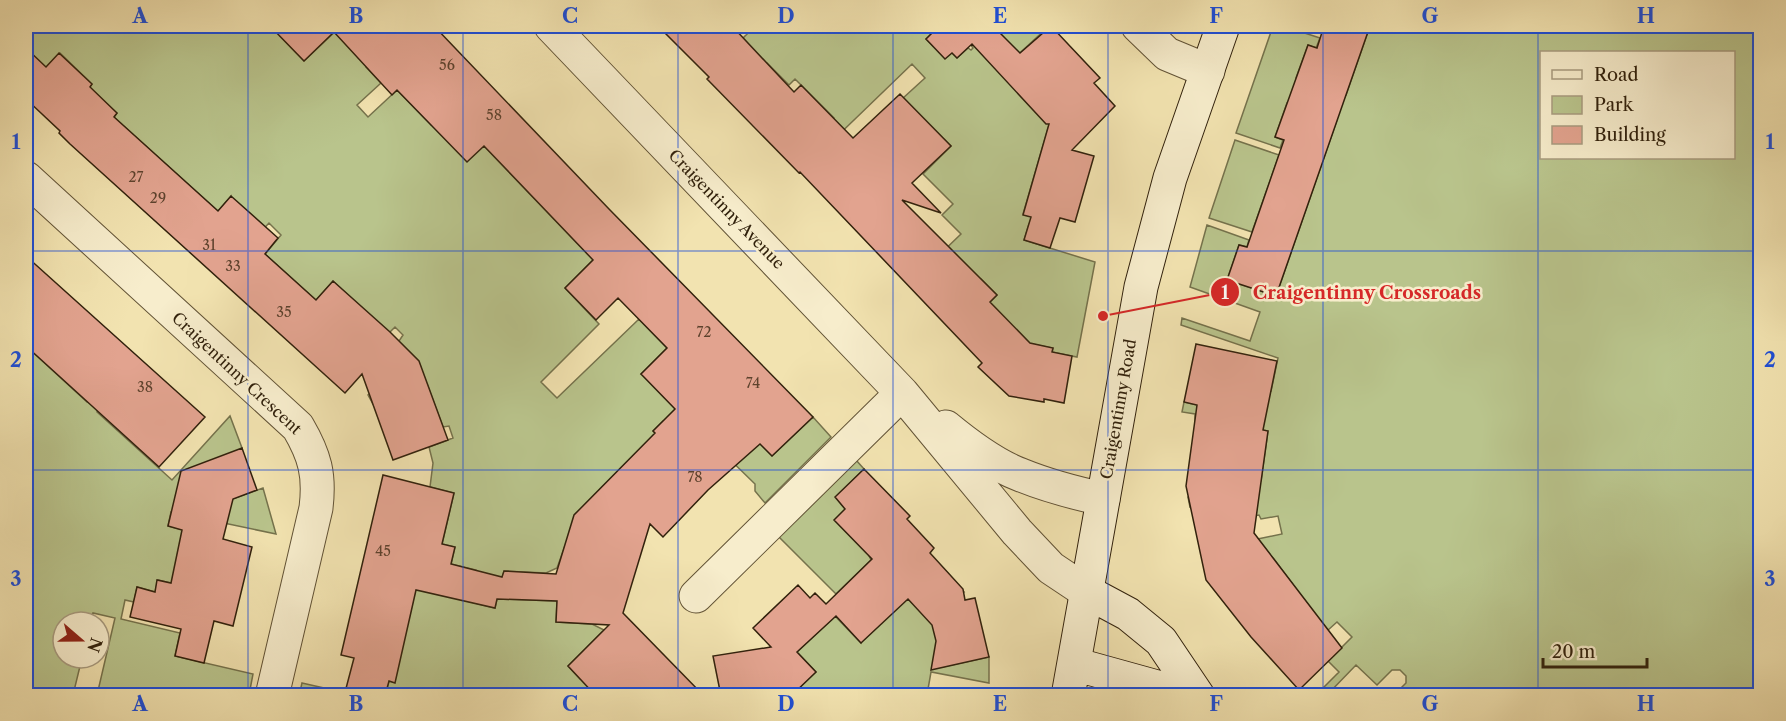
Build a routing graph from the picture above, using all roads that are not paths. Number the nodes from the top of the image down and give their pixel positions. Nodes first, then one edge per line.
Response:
1 (551, 26) edge
2 (1138, 26) edge
3 (1223, 26) edge
4 (1208, 71) junction
5 (26, 178) edge
6 (902, 393) junction
7 (1103, 499) junction
8 (1087, 592) junction
9 (696, 596) dead end
10 (1074, 664) junction
11 (273, 696) edge
12 (1068, 696) edge
13 (1169, 696) edge
14 (1198, 696) edge

1 - 6 street, Craigentinny Avenue
2 - 4 street
3 - 4 street, Craigentinny Road
4 - 7 street, Craigentinny Road
5 - 11 street, Craigentinny Crescent
6 - 7 street, Craigentinny Avenue
6 - 8 street, Craigentinny Avenue
6 - 9 street
7 - 8 street, Craigentinny Road
8 - 10 street, Craigentinny Road
8 - 14 street, Craigentinny Avenue
10 - 12 street, Craigentinny Road
10 - 13 street

